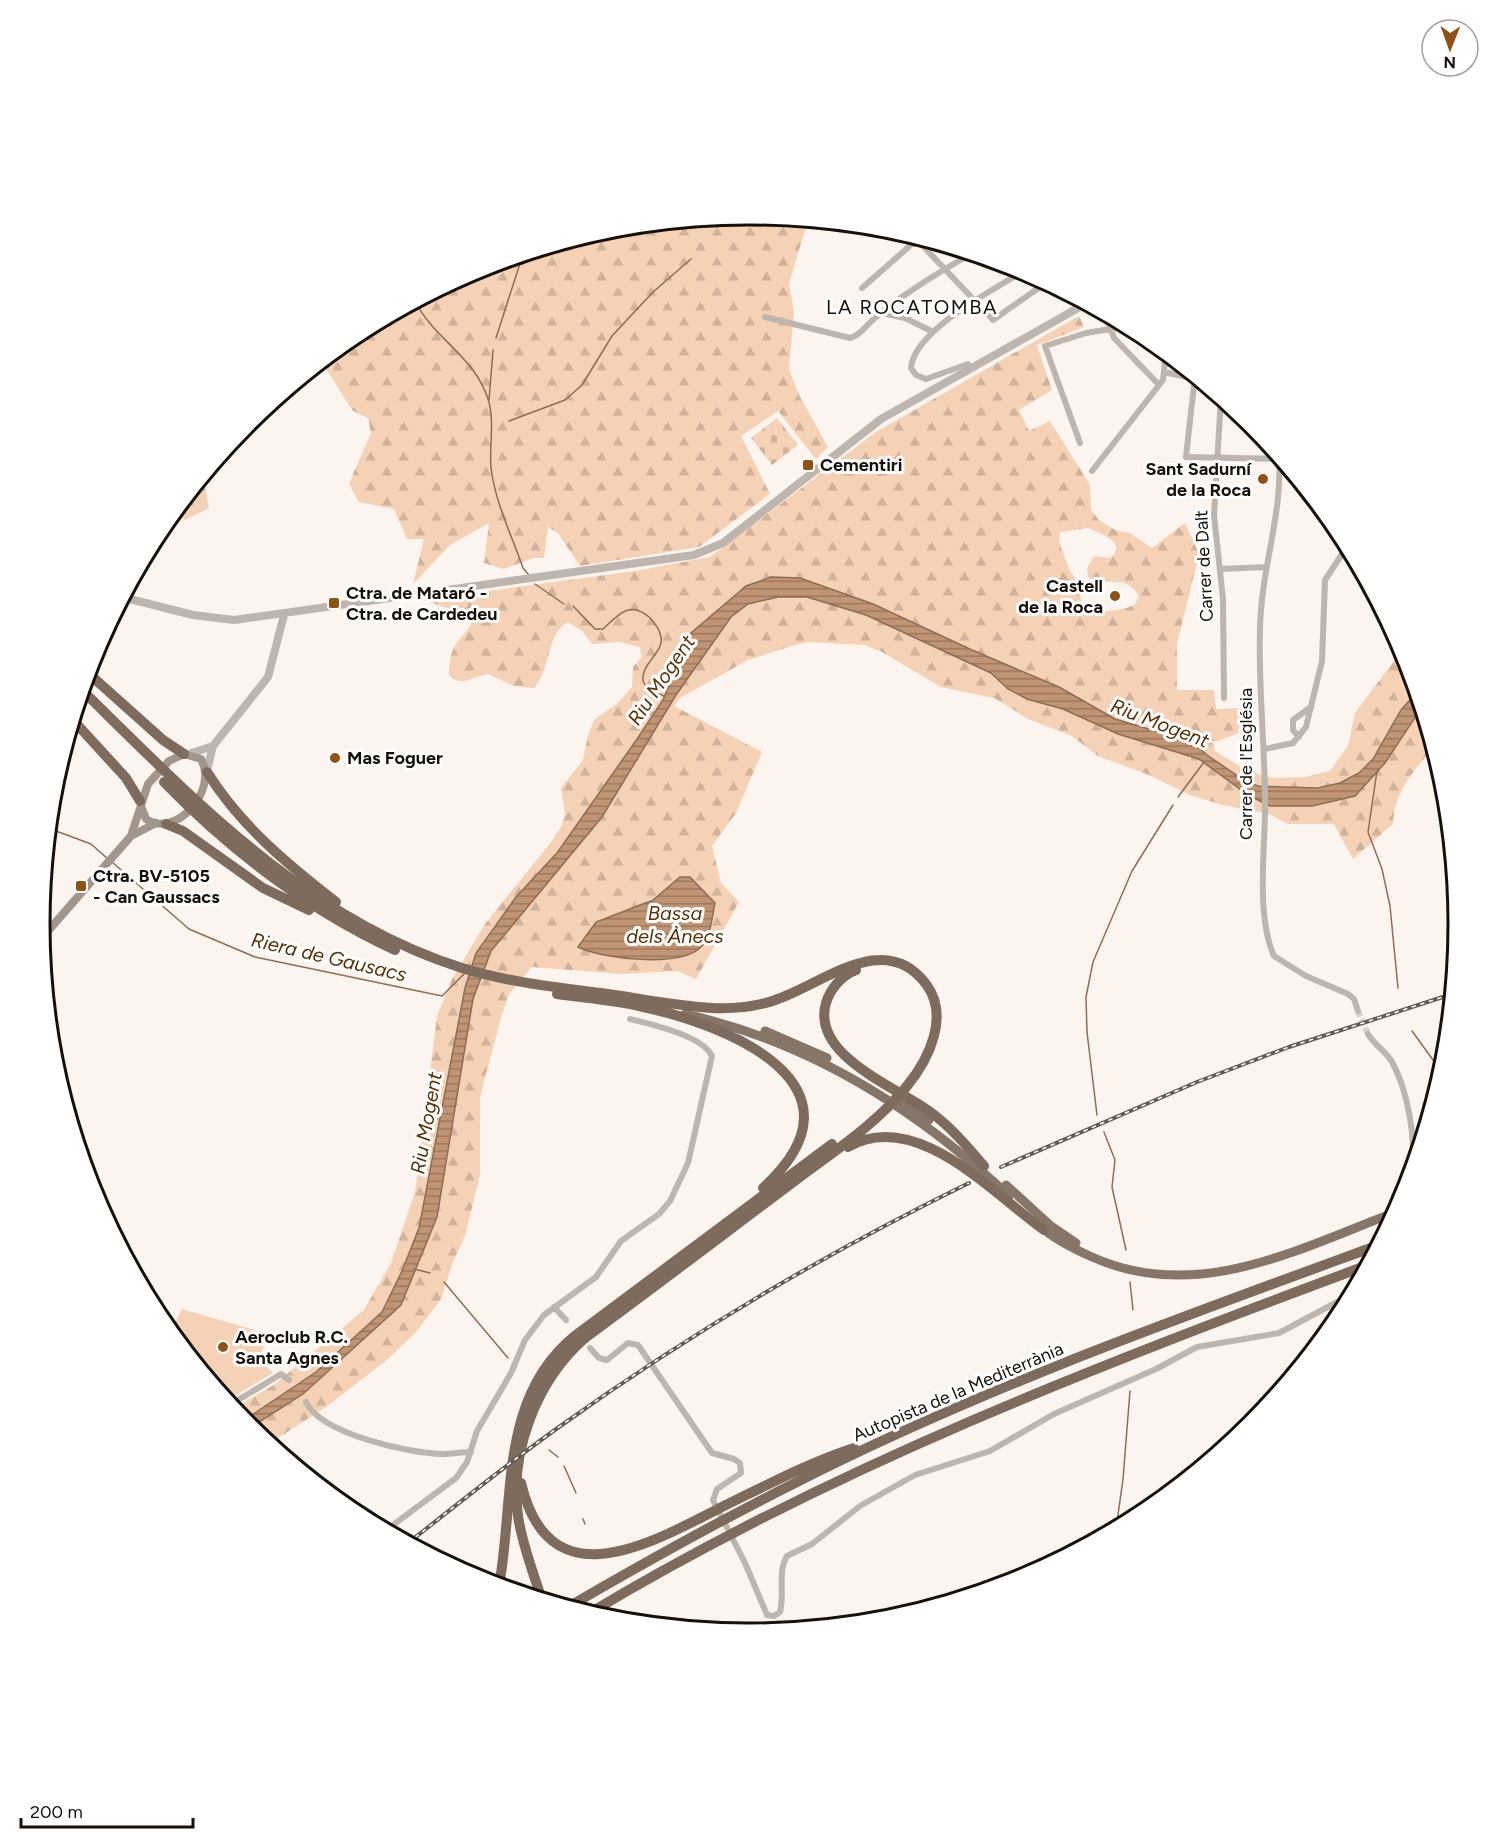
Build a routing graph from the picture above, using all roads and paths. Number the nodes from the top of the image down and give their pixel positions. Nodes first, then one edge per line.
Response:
1 (912, 244) edge
2 (923, 246) edge
3 (965, 259) edge
4 (944, 271) junction
5 (1014, 277) edge
6 (862, 288) dead end
7 (1039, 288) edge
8 (976, 300) junction
9 (1079, 308) edge
10 (881, 314) junction
11 (765, 317) dead end
12 (1109, 324) edge
13 (1116, 328) edge
14 (1111, 329) junction
15 (933, 332) junction
16 (1165, 362) edge
17 (970, 368) junction
18 (1164, 372) junction
19 (1183, 375) edge
20 (1159, 385) junction
21 (1196, 386) edge
22 (1220, 408) edge
23 (1080, 443) dead end
24 (1218, 458) junction
25 (1273, 461) edge
26 (1279, 468) edge
27 (1092, 471) dead end
28 (1342, 553) edge
29 (1266, 567) junction
30 (1220, 569) junction
31 (130, 599) edge
32 (284, 615) junction
33 (95, 679) edge
34 (88, 697) edge
35 (1224, 698) dead end
36 (86, 702) edge
37 (1311, 707) junction
38 (78, 726) edge
39 (114, 726) junction
40 (1299, 737) junction
41 (213, 746) junction
42 (1265, 749) junction
43 (186, 754) junction
44 (207, 771) junction
45 (140, 804) junction
46 (161, 824) junction
47 (131, 836) junction
48 (50, 928) edge
49 (361, 929) junction
50 (640, 1002) junction
51 (1358, 1011) tunnel mouth
52 (630, 1019) dead end
53 (1368, 1034) tunnel mouth
54 (916, 1069) junction
55 (868, 1120) junction
56 (1412, 1146) edge
57 (821, 1161) junction
58 (984, 1166) junction
59 (745, 1208) junction
60 (1385, 1213) edge
61 (1044, 1230) junction
62 (1368, 1249) edge
63 (1358, 1269) edge
64 (1202, 1275) junction
65 (1338, 1301) edge
66 (554, 1306) junction
67 (566, 1320) dead end
68 (590, 1348) dead end
69 (289, 1380) dead end
70 (237, 1401) edge
71 (306, 1402) dead end
72 (895, 1436) junction
73 (518, 1443) junction
74 (471, 1452) junction
75 (519, 1468) junction
76 (509, 1479) junction
77 (392, 1526) edge
78 (500, 1577) edge
79 (532, 1588) edge
80 (539, 1591) edge
81 (577, 1602) edge
82 (600, 1607) edge

1 - 6 street
2 - 4 street
3 - 4 street
4 - 8 street
4 - 10 street
5 - 8 street
7 - 8 street
8 - 15 street
9 - 17 street
10 - 11 street
10 - 15 street
12 - 14 street
13 - 14 street
14 - 20 street
14 - 23 street
15 - 17 street
16 - 18 street
17 - 32 street
18 - 19 street
18 - 20 street
20 - 27 street
21 - 24 street
22 - 24 street, Carrer de Dalt
24 - 25 street
24 - 30 street, Carrer de Dalt
26 - 29 street, Carrer de l'Església
28 - 37 street
29 - 30 street
29 - 42 street, Carrer de l'Església
30 - 35 street, Carrer de Dalt
31 - 32 street
32 - 41 street
33 - 43 highway
34 - 39 highway
36 - 39 highway
37 - 40 street
37 - 40 street
38 - 45 highway
39 - 49 highway
40 - 42 street
41 - 43 street
41 - 44 street
42 - 51 street, Carrer de l'Església
43 - 44 main road
43 - 45 main road
44 - 46 main road
44 - 49 highway
45 - 46 main road
45 - 47 main road
46 - 47 main road
46 - 49 highway
47 - 48 main road
49 - 50 highway
50 - 54 highway
50 - 58 highway
50 - 59 highway
50 - 61 highway
52 - 66 street
53 - 56 street
54 - 55 highway
54 - 58 highway
55 - 57 highway
55 - 59 highway
57 - 61 highway
57 - 73 highway
58 - 64 highway
59 - 73 highway
60 - 64 highway
61 - 64 highway
62 - 72 highway, Autopista de la Mediterrània
63 - 82 highway, Autopista de la Mediterrània
65 - 68 street
66 - 67 street
66 - 74 street
69 - 70 street
71 - 74 street
72 - 75 highway
72 - 81 highway, Autopista de la Mediterrània
73 - 75 highway
73 - 76 highway
74 - 77 street
75 - 80 highway
76 - 78 highway
76 - 79 highway

